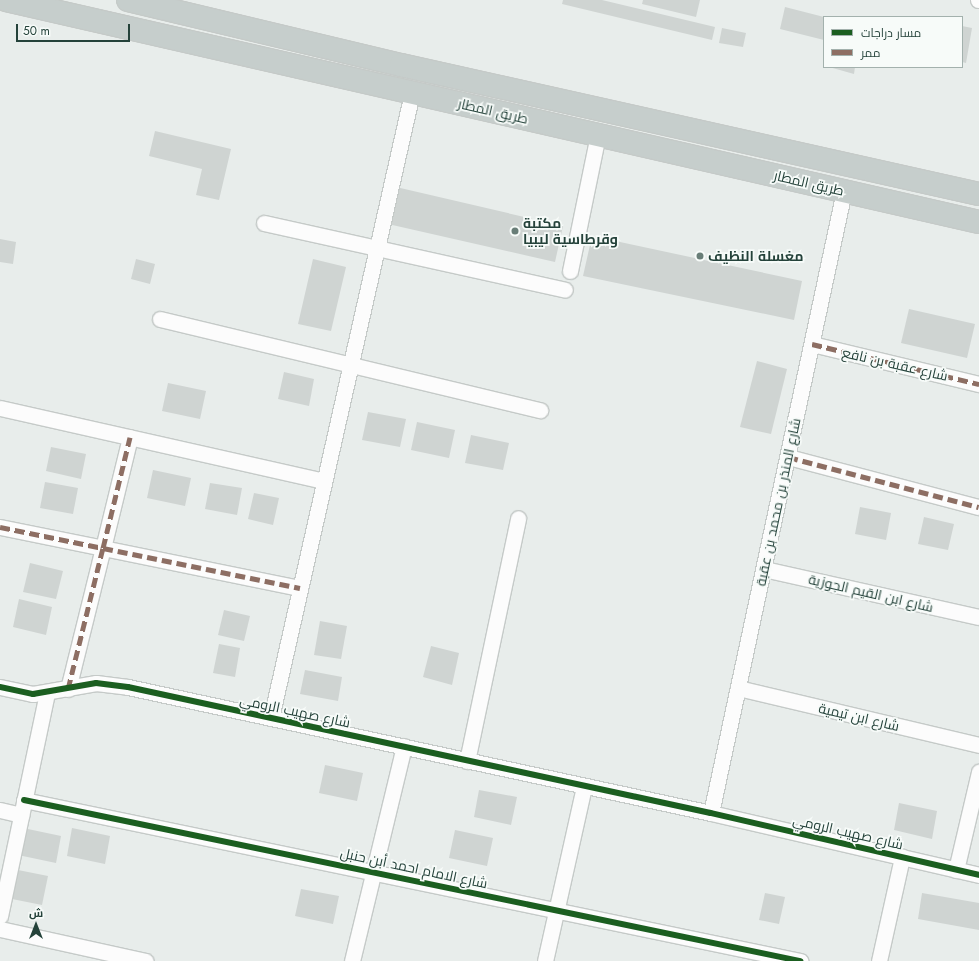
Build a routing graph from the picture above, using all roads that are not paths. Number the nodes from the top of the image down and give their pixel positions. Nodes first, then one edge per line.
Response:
1 (6, 0) edge
2 (128, 0) edge
3 (412, 92) junction
4 (598, 135) junction
5 (844, 191) junction
6 (979, 194) edge
7 (979, 222) edge
8 (264, 223) dead end
9 (377, 248) junction
10 (570, 270) dead end
11 (565, 290) dead end
12 (160, 320) dead end
13 (812, 344) junction
14 (350, 365) junction
15 (979, 384) edge
16 (0, 408) edge
17 (540, 410) dead end
18 (130, 437) junction
19 (788, 457) junction
20 (324, 481) junction
21 (979, 506) edge
22 (518, 518) dead end
23 (0, 527) edge
24 (103, 548) junction
25 (764, 569) junction
26 (300, 588) junction
27 (979, 618) edge
28 (0, 687) edge
29 (738, 688) junction
30 (68, 689) junction
31 (47, 693) junction
32 (271, 718) junction
33 (979, 745) edge
34 (404, 746) junction
35 (467, 761) junction
36 (979, 772) edge
37 (584, 786) junction
38 (24, 800) junction
39 (0, 810) edge
40 (712, 813) junction
41 (22, 815) junction
42 (902, 857) junction
43 (956, 870) junction
44 (374, 871) junction
45 (979, 875) edge
46 (557, 910) junction
47 (0, 916) edge
48 (0, 929) edge
49 (146, 961) edge
50 (352, 961) edge
51 (545, 961) edge
52 (800, 961) edge
53 (879, 961) edge

1 - 3 highway, طريق المطار
2 - 6 highway, طريق المطار
3 - 4 highway, طريق المطار
3 - 9 street
4 - 5 highway, طريق المطار
4 - 10 street
5 - 7 highway, طريق المطار
5 - 13 street, شارع المنذر بن محمد بن عقبة
8 - 9 street
9 - 11 street
9 - 14 street
12 - 14 street
13 - 15 street, شارع عقبة بن نافع
13 - 19 street, شارع المنذر بن محمد بن عقبة
14 - 17 street
14 - 20 street
16 - 18 street
18 - 20 street
18 - 24 street
19 - 21 street
19 - 25 street, شارع المنذر بن محمد بن عقبة
20 - 26 street
22 - 35 street
23 - 24 street
24 - 26 street
24 - 30 street
25 - 27 street, شارع ابن القيم الجوزية
25 - 29 street, شارع المنذر بن محمد بن عقبة
26 - 32 street
28 - 31 street, شارع صهيب الرومي
29 - 33 street, شارع ابن تيمية
29 - 40 street, شارع المنذر بن محمد بن عقبة
30 - 31 street, شارع صهيب الرومي
30 - 32 street, شارع صهيب الرومي
31 - 38 street
32 - 34 street, شارع صهيب الرومي
34 - 35 street, شارع صهيب الرومي
34 - 44 street
35 - 37 street, شارع صهيب الرومي
36 - 43 street
37 - 40 street, شارع صهيب الرومي
37 - 46 street
38 - 41 street
38 - 44 street, شارع الامام احمد أبن حنبل
39 - 41 street
40 - 42 street, شارع صهيب الرومي
41 - 47 street
42 - 43 street, شارع صهيب الرومي
42 - 53 street
43 - 45 street, شارع صهيب الرومي
44 - 46 street, شارع الامام احمد أبن حنبل
44 - 50 street
46 - 51 street
46 - 52 street, شارع الامام احمد أبن حنبل
48 - 49 street

